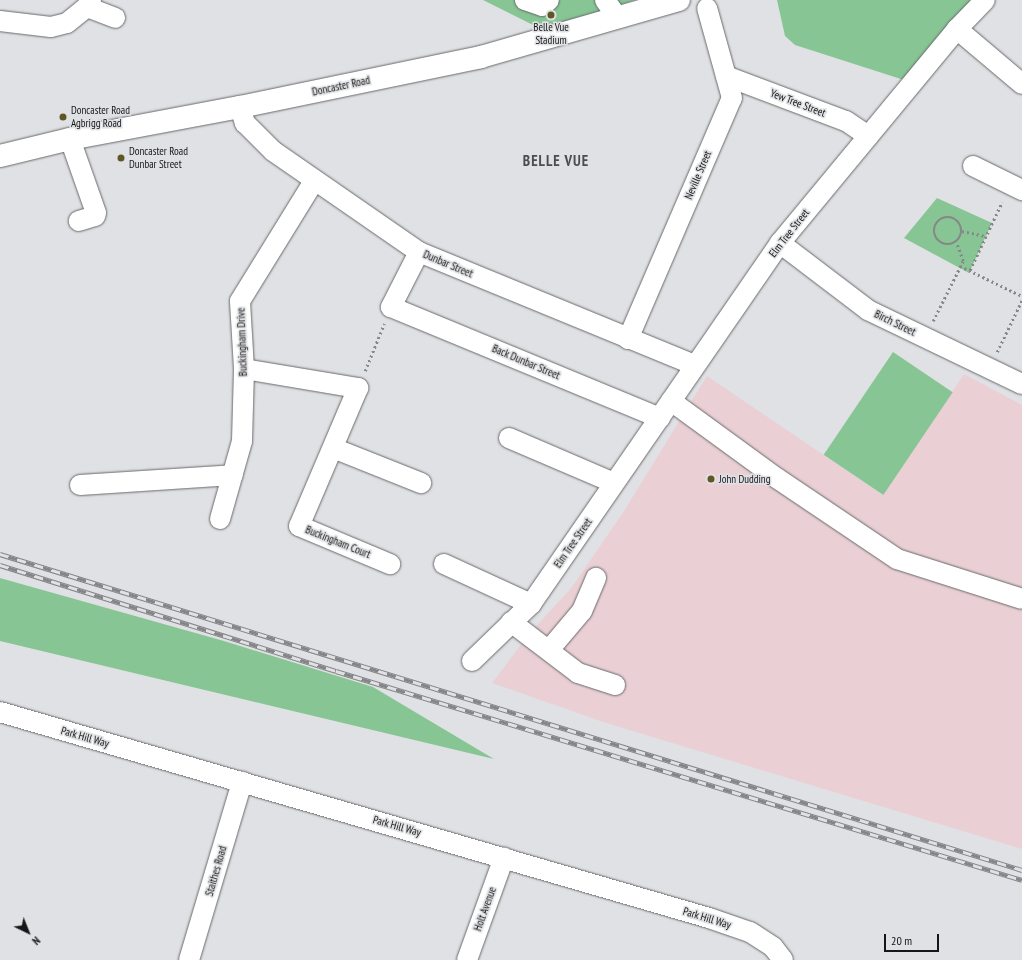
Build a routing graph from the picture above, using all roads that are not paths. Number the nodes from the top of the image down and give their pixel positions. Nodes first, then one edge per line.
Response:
1 (525, 0) edge
2 (549, 0) edge
3 (605, 0) edge
4 (679, 0) edge
5 (985, 0) edge
6 (89, 3) edge
7 (706, 8) dead end
8 (115, 18) dead end
9 (618, 18) junction
10 (0, 21) edge
11 (957, 29) junction
12 (726, 76) junction
13 (1022, 84) edge
14 (240, 107) junction
15 (868, 136) junction
16 (70, 139) junction
17 (0, 156) edge
18 (973, 166) dead end
19 (314, 181) junction
20 (1016, 187) edge
21 (79, 221) dead end
22 (780, 243) junction
23 (419, 252) junction
24 (628, 339) junction
25 (694, 365) junction
26 (244, 369) junction
27 (1022, 384) edge
28 (671, 401) junction
29 (660, 418) junction
30 (509, 438) dead end
31 (333, 448) junction
32 (232, 475) junction
33 (421, 483) dead end
34 (614, 483) junction
35 (80, 485) dead end
36 (220, 519) dead end
37 (390, 564) dead end
38 (444, 564) dead end
39 (596, 578) dead end
40 (1022, 599) edge
41 (531, 604) junction
42 (511, 622) junction
43 (548, 650) junction
44 (472, 661) dead end
45 (615, 685) dead end
46 (0, 712) edge
47 (242, 782) junction
48 (504, 857) junction
49 (189, 960) edge
50 (467, 960) edge
51 (783, 960) edge

1 - 2 street
3 - 9 street
4 - 9 highway, Doncaster Road
5 - 11 street, Elm Tree Street
6 - 8 street
6 - 10 street
7 - 12 street, Neville Street
9 - 14 highway, Doncaster Road
11 - 13 street
11 - 15 street, Elm Tree Street
12 - 15 street, Yew Tree Street
12 - 24 street, Neville Street
14 - 16 highway, Doncaster Road
14 - 19 street, Dunbar Street
15 - 22 street, Elm Tree Street
16 - 17 highway, Doncaster Road
16 - 21 street
18 - 20 street
19 - 23 street, Dunbar Street
19 - 26 street, Buckingham Drive
22 - 25 street, Elm Tree Street
22 - 27 street, Birch Street
23 - 24 street, Dunbar Street
23 - 29 street, Back Dunbar Street
24 - 25 street, Dunbar Street
25 - 28 street, Elm Tree Street
26 - 31 street, Buckingham Court
26 - 32 street, Buckingham Drive
28 - 29 street, Elm Tree Street
28 - 40 street
29 - 34 street, Elm Tree Street
30 - 34 street
31 - 33 street
31 - 37 street, Buckingham Court
32 - 35 street
32 - 36 street, Buckingham Drive
34 - 41 street, Elm Tree Street
38 - 41 street
39 - 43 street
41 - 42 street, Elm Tree Street
42 - 43 street
42 - 44 street, Elm Tree Street
43 - 45 street
46 - 47 street, Park Hill Way
47 - 48 street, Park Hill Way
47 - 49 street, Staithes Road
48 - 50 street, Holt Avenue
48 - 51 street, Park Hill Way

